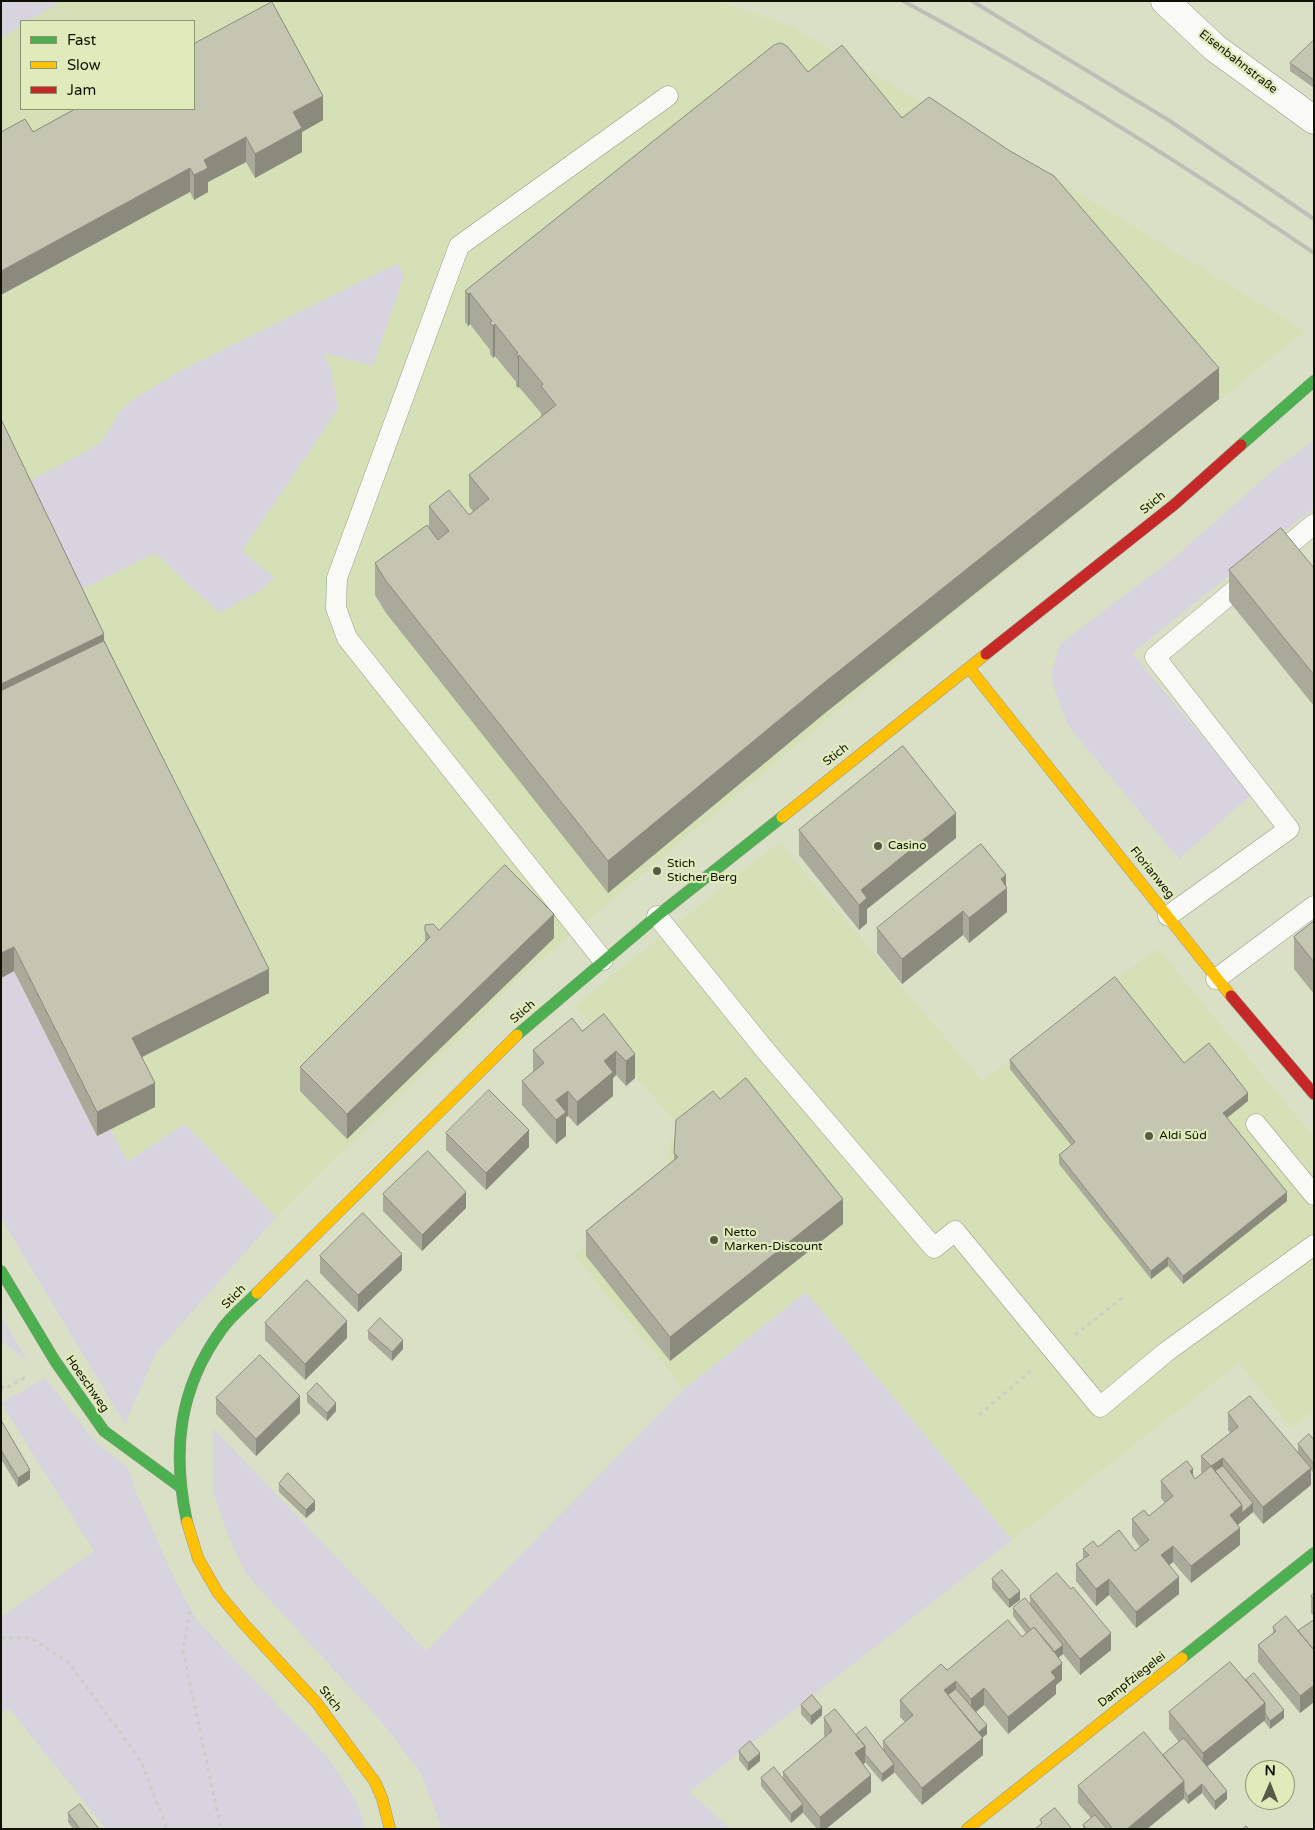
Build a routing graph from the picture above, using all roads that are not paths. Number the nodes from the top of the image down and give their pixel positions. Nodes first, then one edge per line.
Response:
1 (1165, 1) edge
2 (668, 96) dead end
3 (1314, 120) edge
4 (1314, 381) edge
5 (1314, 524) edge
6 (970, 669) junction
7 (1314, 906) edge
8 (657, 916) junction
9 (1168, 916) junction
10 (603, 960) junction
11 (1216, 979) junction
12 (1314, 1094) edge
13 (1256, 1124) dead end
14 (1314, 1195) edge
15 (1314, 1245) edge
16 (1, 1272) edge
17 (179, 1486) junction
18 (1314, 1553) edge
19 (390, 1829) edge
20 (966, 1829) edge

1 - 3 street, Eisenbahnstraße
2 - 10 lane
4 - 6 main road, Stich
5 - 9 lane
6 - 8 main road, Stich
6 - 9 main road, Florianweg
7 - 11 lane
8 - 10 main road, Stich
8 - 15 lane
9 - 11 main road, Florianweg
10 - 17 main road, Stich
11 - 12 main road, Florianweg
13 - 14 lane
16 - 17 main road, Hoeschweg
17 - 19 main road, Stich
18 - 20 main road, Dampfziegelei

